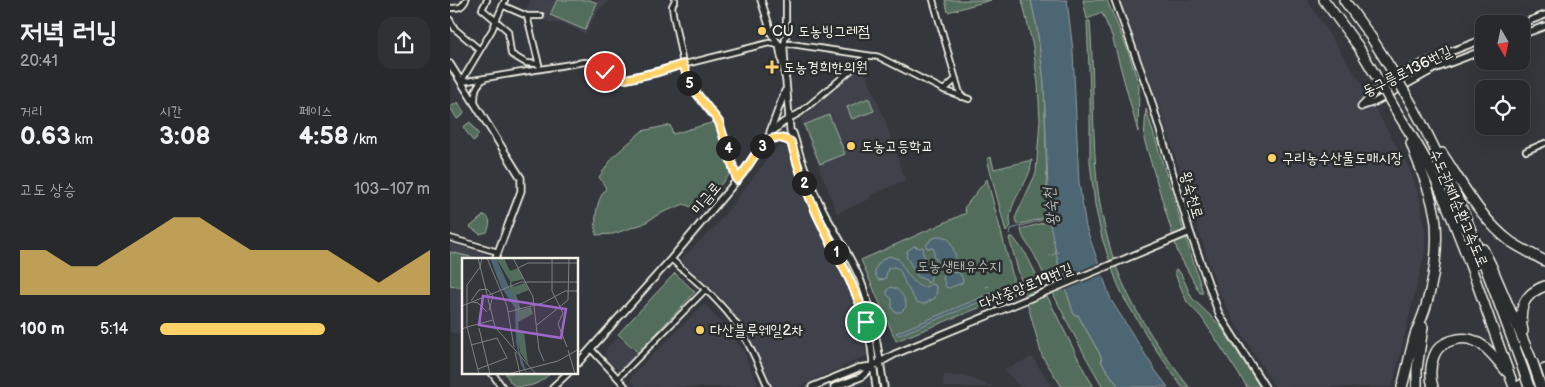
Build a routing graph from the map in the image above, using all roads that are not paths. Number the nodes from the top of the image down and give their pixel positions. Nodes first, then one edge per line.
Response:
1 (466, 0) edge
2 (487, 0) edge
3 (675, 0) edge
4 (762, 0) edge
5 (786, 0) edge
6 (933, 0) edge
7 (1114, 0) edge
8 (1324, 0) edge
9 (1344, 0) edge
10 (505, 3) edge
11 (450, 8) edge
12 (1545, 15) edge
13 (527, 16) junction
14 (541, 16) dead end
15 (450, 20) edge
16 (496, 21) junction
17 (1530, 21) edge
18 (1545, 26) edge
19 (1530, 32) edge
20 (1475, 41) edge
21 (781, 44) junction
22 (480, 50) junction
23 (1475, 53) edge
24 (872, 56) junction
25 (450, 64) edge
26 (683, 64) junction
27 (539, 66) junction
28 (485, 78) junction
29 (956, 79) junction
30 (461, 82) junction
31 (786, 84) junction
32 (944, 90) junction
33 (961, 97) junction
34 (969, 99) dead end
35 (475, 104) junction
36 (1418, 116) junction
37 (789, 119) junction
38 (1403, 122) junction
39 (770, 134) junction
40 (791, 142) junction
41 (763, 143) junction
42 (1545, 143) edge
43 (1526, 151) dead end
44 (737, 180) junction
45 (1458, 199) junction
46 (1187, 233) junction
47 (450, 238) edge
48 (498, 252) junction
49 (496, 258) edge
50 (671, 259) junction
51 (1545, 261) edge
52 (1545, 286) edge
53 (706, 289) junction
54 (1426, 307) junction
55 (1525, 343) junction
56 (591, 349) junction
57 (579, 362) edge
58 (880, 362) junction
59 (873, 366) junction
60 (1545, 370) edge
61 (493, 374) edge
62 (567, 374) edge
63 (1510, 376) junction
64 (1545, 376) edge
65 (618, 378) junction
66 (1545, 385) edge
67 (502, 387) edge
68 (554, 387) edge
69 (626, 387) edge
70 (768, 387) edge
71 (812, 387) edge
72 (834, 387) edge
73 (876, 387) edge
74 (884, 387) edge
75 (1265, 387) edge
76 (1402, 387) edge
77 (1417, 387) edge
78 (1433, 387) edge
79 (1516, 387) edge
80 (1529, 387) edge
81 (1541, 387) edge

1 - 11 street
2 - 16 street
3 - 26 street
4 - 21 street
5 - 21 street
6 - 29 street
7 - 46 street, 왕숙천로
8 - 38 highway, 수도권제1순환고속도로, bridge
9 - 36 highway, 수도권제1순환고속도로, bridge
10 - 13 street
10 - 16 street
12 - 17 street
13 - 14 street
13 - 27 street
15 - 22 street
16 - 22 street
16 - 27 street
18 - 19 street
20 - 23 street, 동구릉로136번길
21 - 24 street
21 - 26 street
21 - 31 street
22 - 30 street
24 - 32 street
24 - 37 street
25 - 30 street
26 - 27 street
26 - 44 street
27 - 28 street
28 - 30 street
28 - 35 street
29 - 32 street
29 - 33 street
30 - 35 street
31 - 37 street
31 - 39 street
32 - 33 street
33 - 34 street
35 - 48 street
36 - 45 highway, 수도권제1순환고속도로
36 - 51 highway
37 - 39 street, 미금로
37 - 40 street
37 - 58 street
38 - 54 highway
38 - 63 highway, 수도권제1순환고속도로
39 - 41 street, 미금로
40 - 41 street
40 - 59 street
41 - 44 street, 미금로
42 - 43 street
44 - 50 street, 미금로
45 - 55 highway
45 - 80 highway, 수도권제1순환고속도로, bridge
46 - 58 street, 다산중앙로19번길
46 - 75 street, 왕숙천로
47 - 48 street
48 - 49 street
50 - 53 street
50 - 56 street, 미금로
52 - 55 highway
53 - 65 street
53 - 70 street
54 - 76 highway
54 - 77 highway
55 - 81 highway, bridge
56 - 57 street, 미금로
56 - 65 street
58 - 59 street, 다산중앙로19번길
58 - 74 street
59 - 71 street, 다산중앙로19번길
59 - 72 street, 다산중앙로19번길
59 - 73 street
60 - 79 highway
61 - 67 street
62 - 68 street
63 - 78 highway
63 - 79 highway, 수도권제1순환고속도로
64 - 80 highway
65 - 69 street
66 - 81 highway

